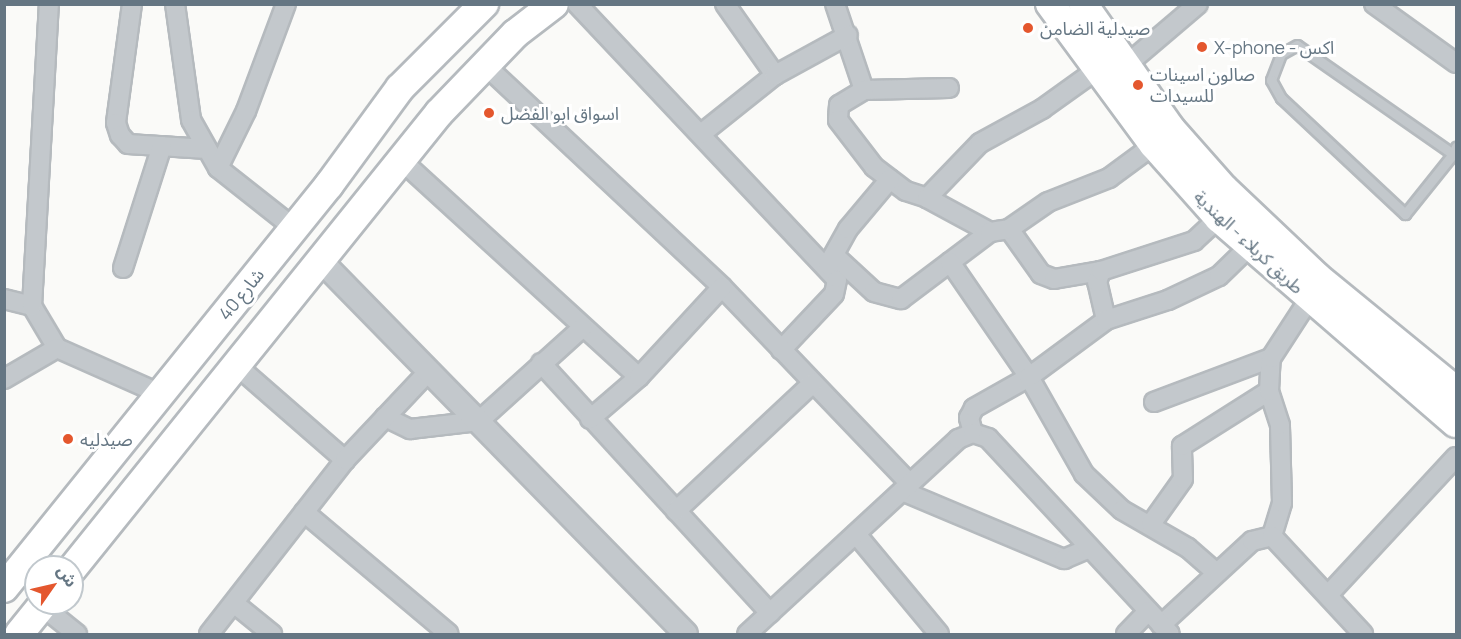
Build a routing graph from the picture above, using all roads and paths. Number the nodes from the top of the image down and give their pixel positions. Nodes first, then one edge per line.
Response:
1 (49, 4) edge
2 (132, 4) edge
3 (175, 4) edge
4 (286, 4) edge
5 (554, 4) edge
6 (577, 4) edge
7 (725, 4) edge
8 (835, 4) edge
9 (1050, 4) edge
10 (1083, 4) edge
11 (1198, 4) edge
12 (1374, 4) edge
13 (478, 6) edge
14 (848, 35) junction
15 (1456, 63) edge
16 (485, 65) junction
17 (1124, 67) junction
18 (1095, 70) junction
19 (775, 75) junction
20 (949, 88) dead end
21 (864, 90) junction
22 (701, 134) junction
23 (1154, 145) junction
24 (162, 146) junction
25 (207, 149) junction
26 (1455, 151) edge
27 (401, 160) junction
28 (218, 168) junction
29 (890, 179) junction
30 (927, 198) junction
31 (1219, 218) junction
32 (294, 228) junction
33 (1009, 230) junction
34 (990, 232) junction
35 (1250, 246) junction
36 (320, 260) junction
37 (830, 262) junction
38 (950, 262) junction
39 (123, 268) dead end
40 (1101, 271) junction
41 (722, 287) junction
42 (4, 298) edge
43 (1310, 298) junction
44 (32, 306) junction
45 (1106, 320) junction
46 (582, 328) junction
47 (57, 348) junction
48 (781, 350) junction
49 (1270, 358) junction
50 (541, 363) junction
51 (236, 365) junction
52 (429, 371) junction
53 (639, 377) junction
54 (1029, 377) junction
55 (4, 379) edge
56 (813, 383) junction
57 (1269, 391) junction
58 (1456, 391) edge
59 (161, 394) junction
60 (1154, 402) dead end
61 (385, 417) junction
62 (590, 419) junction
63 (479, 421) junction
64 (1456, 423) edge
65 (973, 433) junction
66 (1456, 457) edge
67 (345, 460) junction
68 (906, 488) junction
69 (676, 511) junction
70 (304, 512) junction
71 (1151, 524) junction
72 (856, 534) junction
73 (1272, 536) junction
74 (1090, 548) junction
75 (83, 555) edge
76 (1217, 573) junction
77 (4, 588) edge
78 (1328, 595) junction
79 (235, 604) junction
80 (1148, 611) junction
81 (770, 613) junction
82 (35, 615) edge
83 (55, 615) edge
84 (1165, 629) edge
85 (19, 634) edge
86 (77, 634) edge
87 (209, 634) edge
88 (272, 634) edge
89 (449, 634) edge
90 (686, 634) edge
91 (747, 634) edge
92 (939, 634) edge
93 (1126, 634) edge
94 (1363, 634) edge

1 - 44 street
2 - 24 street
3 - 25 street
4 - 28 street
5 - 16 main road
6 - 22 street
7 - 19 street
8 - 14 street
9 - 18 main road, طريق كربلاء - الهندية
10 - 17 main road
11 - 17 street
12 - 15 street
13 - 32 main road, شارع 40
14 - 19 street
14 - 21 street
16 - 27 main road
16 - 41 street
17 - 58 main road
18 - 23 main road, طريق كربلاء - الهندية
18 - 30 street
19 - 22 street
20 - 21 street
21 - 29 street
22 - 37 street
23 - 31 main road, طريق كربلاء - الهندية
23 - 33 street
24 - 25 street
24 - 39 street
25 - 28 street
26 - 26 lane
27 - 36 main road
27 - 46 street
28 - 32 street
29 - 30 street
29 - 37 street
30 - 34 street
31 - 35 main road, طريق كربلاء - الهندية
31 - 40 street
32 - 59 main road, شارع 40
33 - 34 street
33 - 40 street
34 - 38 street
35 - 43 main road, طريق كربلاء - الهندية
35 - 45 street
36 - 51 main road
36 - 52 street
37 - 38 street
37 - 48 street
38 - 54 street
40 - 45 street
41 - 48 street
41 - 53 street
42 - 44 street
43 - 49 street
43 - 64 main road, طريق كربلاء - الهندية
44 - 47 street
45 - 54 street
46 - 50 street
46 - 53 street
47 - 55 street
47 - 59 street
48 - 56 street
49 - 57 street
49 - 60 street
50 - 62 street
50 - 63 street
51 - 67 street
51 - 75 main road
52 - 61 street
52 - 63 street
53 - 62 street
54 - 65 street
54 - 71 street
56 - 68 street
56 - 69 street
57 - 71 street
57 - 73 street
59 - 77 main road, شارع 40
61 - 63 street
61 - 67 street
62 - 69 street
63 - 90 street
65 - 68 street
65 - 74 street
66 - 78 street
67 - 70 street
68 - 72 street
68 - 74 street
69 - 81 street
70 - 79 street
70 - 89 street
71 - 76 street
72 - 81 street
72 - 92 street
73 - 76 street
73 - 78 street
74 - 80 street
76 - 84 street
78 - 94 street
79 - 87 street
79 - 88 street
80 - 84 street
80 - 93 street
81 - 91 street
82 - 85 main road
83 - 86 street

